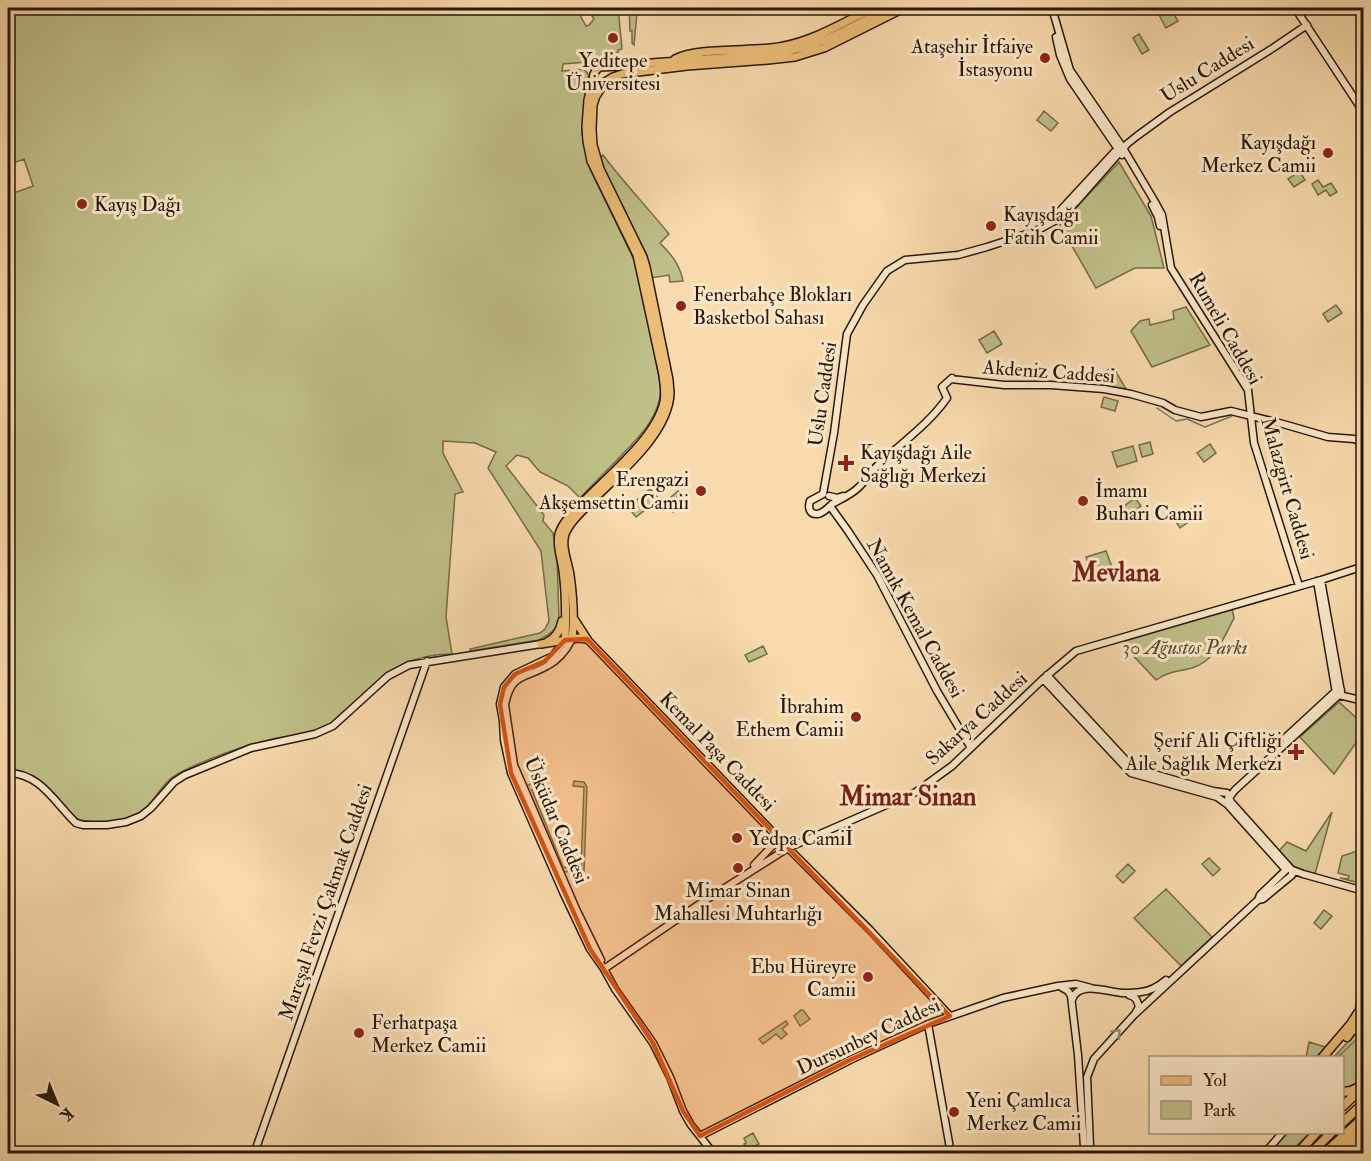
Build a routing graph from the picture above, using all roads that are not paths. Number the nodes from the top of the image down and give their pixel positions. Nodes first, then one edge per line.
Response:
1 (873, 8) edge
2 (889, 8) edge
3 (904, 8) edge
4 (1050, 8) edge
5 (1295, 8) edge
6 (1306, 25) junction
7 (670, 61) junction
8 (602, 67) junction
9 (594, 74) junction
10 (607, 81) junction
11 (1364, 112) edge
12 (1122, 148) junction
13 (1248, 399) joint
14 (1250, 415) junction
15 (1364, 443) edge
16 (826, 495) junction
17 (849, 495) junction
18 (831, 505) junction
19 (1364, 566) edge
20 (1319, 581) junction
21 (1299, 586) junction
22 (565, 611) junction
23 (574, 619) junction
24 (573, 630) junction
25 (581, 632) junction
26 (587, 639) junction
27 (561, 640) junction
28 (542, 644) joint
29 (427, 661) junction
30 (1045, 677) junction
31 (1339, 692) junction
32 (1364, 699) edge
33 (971, 748) junction
34 (8, 773) edge
35 (1224, 797) junction
36 (530, 810) junction
37 (773, 832) junction
38 (788, 848) junction
39 (1290, 872) junction
40 (743, 875) junction
41 (1364, 893) edge
42 (604, 969) junction
43 (1182, 970) junction
44 (1364, 982) edge
45 (1058, 986) junction
46 (1091, 988) junction
47 (1124, 993) junction
48 (1364, 994) edge
49 (1072, 1008) junction
50 (1134, 1015) junction
51 (950, 1016) junction
52 (928, 1024) junction
53 (1364, 1025) edge
54 (1100, 1051) junction
55 (1078, 1055) junction
56 (1324, 1056) edge
57 (1331, 1056) edge
58 (1364, 1085) edge
59 (1344, 1092) edge
60 (1364, 1103) edge
61 (1344, 1105) edge
62 (1364, 1117) edge
63 (1344, 1121) edge
64 (1364, 1128) edge
65 (1281, 1134) edge
66 (1313, 1134) edge
67 (1330, 1134) edge
68 (700, 1136) junction
69 (1364, 1137) edge
70 (1087, 1152) edge
71 (710, 1153) edge
72 (254, 1154) edge
73 (951, 1154) edge
74 (1264, 1154) edge
75 (1297, 1154) edge
76 (1310, 1154) edge
77 (1324, 1154) edge
78 (1336, 1154) edge

1 - 7 main road
2 - 7 main road
3 - 10 main road
4 - 12 street, Rumeli Caddesi
5 - 6 street
6 - 11 street
6 - 12 street, Uslu Caddesi
7 - 8 main road
8 - 9 main road
8 - 10 main road
9 - 10 main road
9 - 22 main road
10 - 23 main road
12 - 13 street, Rumeli Caddesi
12 - 16 street, Uslu Caddesi
13 - 14 street, Malazgirt Caddesi
14 - 15 street, Akdeniz Caddesi
14 - 17 street, Akdeniz Caddesi
14 - 21 street, Malazgirt Caddesi
16 - 17 street
16 - 18 street, Namık Kemal Caddesi
16 - 18 street, Uslu Caddesi
17 - 18 street
18 - 33 street, Namık Kemal Caddesi
19 - 20 street, Sakarya Caddesi
20 - 21 street, Sakarya Caddesi
20 - 31 street
21 - 30 street, Sakarya Caddesi
22 - 27 main road
22 - 27 main road
23 - 24 main road
23 - 25 main road
24 - 25 main road
24 - 27 main road
25 - 26 main road
26 - 27 main road
26 - 37 street, Kemal Paşa Caddesi
27 - 28 main road
27 - 36 street, Üsküdar Caddesi
27 - 36 street, Üsküdar Caddesi
28 - 29 street
29 - 34 street
29 - 72 street, Mareşal Fevzi Çakmak Caddesi
30 - 33 street, Sakarya Caddesi
30 - 35 street
31 - 32 street
31 - 35 street
33 - 38 street, Sakarya Caddesi
35 - 39 street
36 - 42 street, Üsküdar Caddesi
37 - 38 street, Kemal Paşa Caddesi
37 - 40 street
38 - 40 street, Sakarya Caddesi
38 - 51 street, Kemal Paşa Caddesi
39 - 41 street
39 - 43 street
40 - 42 street, Sakarya Caddesi
42 - 68 street, Üsküdar Caddesi
43 - 47 street
43 - 50 street
44 - 48 highway
44 - 56 highway
45 - 46 street, Dursunbey Caddesi
45 - 49 street
45 - 51 street, Dursunbey Caddesi
46 - 47 street
46 - 49 street
47 - 50 street
49 - 55 street
54 -> 50 street
51 - 52 street, Dursunbey Caddesi
52 - 68 street, Dursunbey Caddesi
52 - 73 street
53 - 57 highway
54 - 55 street
54 - 70 street
55 - 70 street
58 - 59 highway
58 - 61 highway
60 - 63 highway
62 - 77 highway
64 - 78 highway
65 - 74 street
66 - 75 highway
67 - 76 highway
68 - 71 street, Üsküdar Caddesi
69 - 78 highway

